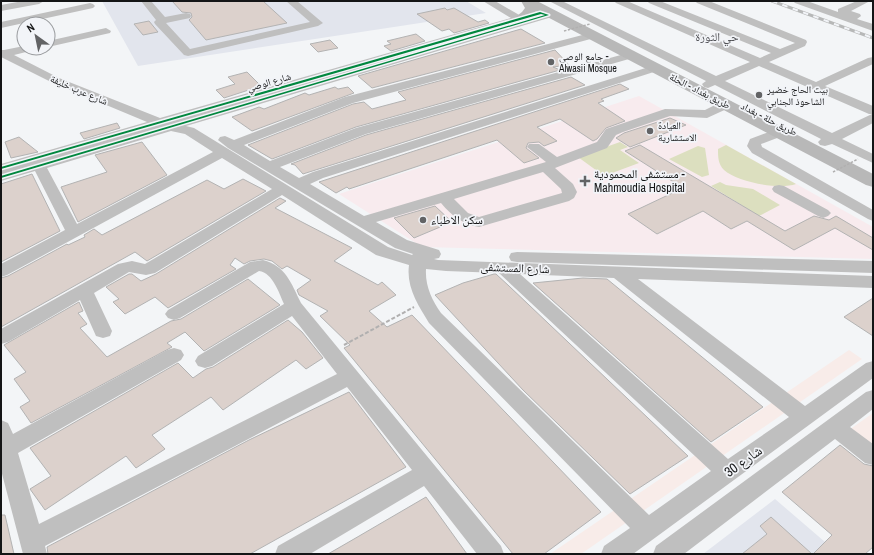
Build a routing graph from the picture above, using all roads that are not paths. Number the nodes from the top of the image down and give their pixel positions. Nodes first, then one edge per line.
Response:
1 (39, 1) edge
2 (146, 1) edge
3 (292, 1) edge
4 (488, 1) edge
5 (527, 1) edge
6 (619, 1) edge
7 (652, 1) edge
8 (700, 1) edge
9 (798, 1) edge
10 (815, 1) edge
11 (76, 5) edge
12 (866, 5) edge
13 (90, 6) dead end
14 (550, 6) edge
15 (1, 8) edge
16 (842, 11) junction
17 (186, 16) dead end
18 (525, 20) junction
19 (157, 22) junction
20 (873, 23) edge
21 (1, 24) edge
22 (873, 28) edge
23 (589, 30) junction
24 (106, 31) dead end
25 (56, 42) edge
26 (16, 51) edge
27 (780, 53) junction
28 (2, 54) edge
29 (632, 55) junction
30 (872, 60) edge
31 (760, 62) junction
32 (656, 68) junction
33 (710, 83) junction
34 (816, 86) junction
35 (727, 104) junction
36 (873, 111) edge
37 (873, 118) edge
38 (184, 123) junction
39 (780, 132) junction
40 (826, 142) junction
41 (534, 147) dead end
42 (228, 148) junction
43 (873, 159) edge
44 (35, 164) junction
45 (550, 165) junction
46 (270, 166) junction
47 (2, 172) edge
48 (873, 173) edge
49 (873, 181) edge
50 (298, 183) junction
51 (282, 189) junction
52 (779, 189) dead end
53 (825, 189) junction
54 (443, 196) junction
55 (801, 201) junction
56 (824, 213) dead end
57 (873, 216) edge
58 (363, 221) junction
59 (74, 233) junction
60 (420, 257) junction
61 (873, 267) edge
62 (503, 268) junction
63 (1, 271) edge
64 (618, 272) junction
65 (873, 282) edge
66 (84, 290) junction
67 (294, 306) junction
68 (174, 314) dead end
69 (103, 331) dead end
70 (1, 337) edge
71 (174, 355) dead end
72 (205, 361) dead end
73 (873, 368) edge
74 (350, 376) junction
75 (873, 398) edge
76 (804, 417) junction
77 (835, 426) junction
78 (4, 439) edge
79 (873, 456) edge
80 (727, 472) junction
81 (427, 473) junction
82 (647, 529) junction
83 (33, 547) edge
84 (669, 553) edge
85 (288, 554) edge
86 (492, 554) edge
87 (613, 554) edge

1 - 15 street
2 - 19 street
3 - 19 street
4 - 18 street
5 - 18 main road
5 - 23 main road, طريق بغداد - الحلة
6 - 31 street
7 - 27 street
8 - 27 street
9 - 22 street
10 - 16 street
11 - 13 street
11 - 21 street
12 - 16 street
14 - 18 street, شارع الوصي
14 - 33 main road, طريق حلة - بغداد
16 - 20 street
17 - 19 street
18 - 23 main road
18 - 38 street, شارع الوصي
23 - 29 main road, طريق بغداد - الحلة
23 - 42 street
24 - 25 street
26 - 28 street
27 - 31 street
28 - 38 street, شارع عرب خليفة
29 - 32 main road, طريق بغداد - الحلة
29 - 46 street
30 - 34 street
31 - 33 street
31 - 34 street
32 - 35 main road, طريق بغداد - الحلة
32 - 50 street
33 - 40 main road, طريق حلة - بغداد
34 - 36 street
35 - 39 main road, طريق بغداد - الحلة
35 - 45 street
37 - 40 street
38 - 42 street, شارع المستشفى
38 - 44 street, شارع الوصي
39 - 49 main road, طريق بغداد - الحلة
39 - 53 street
40 - 43 street
40 - 48 main road, طريق حلة - بغداد
41 - 45 street
42 - 46 street, شارع المستشفى
42 - 51 street, شارع المستشفى
42 - 59 street
44 - 47 street, شارع الوصي
44 - 59 street
45 - 54 street
45 - 54 street
46 - 50 street, شارع المستشفى
50 - 58 street, شارع المستشفى
51 - 60 street, شارع المستشفى
51 - 66 street
52 - 55 street
53 - 55 street
53 - 57 street
54 - 58 street
55 - 56 street
58 - 60 street, شارع المستشفى
59 - 63 street
60 - 61 street, شارع المستشفى
60 - 62 street, شارع المستشفى
60 - 82 street
62 - 64 street, شارع المستشفى
62 - 80 street
64 - 65 street, شارع المستشفى
64 - 76 street
66 - 69 street
66 - 70 street
67 - 68 street
67 - 72 street
67 - 74 street
71 - 78 street
73 - 76 street, شارع 30
74 - 81 street
74 - 83 street
75 - 77 street
76 - 80 street, شارع 30
77 - 79 street
77 - 84 street
78 - 83 street
80 - 82 street, شارع 30
81 - 85 street
81 - 86 street
82 - 87 street, شارع 30

